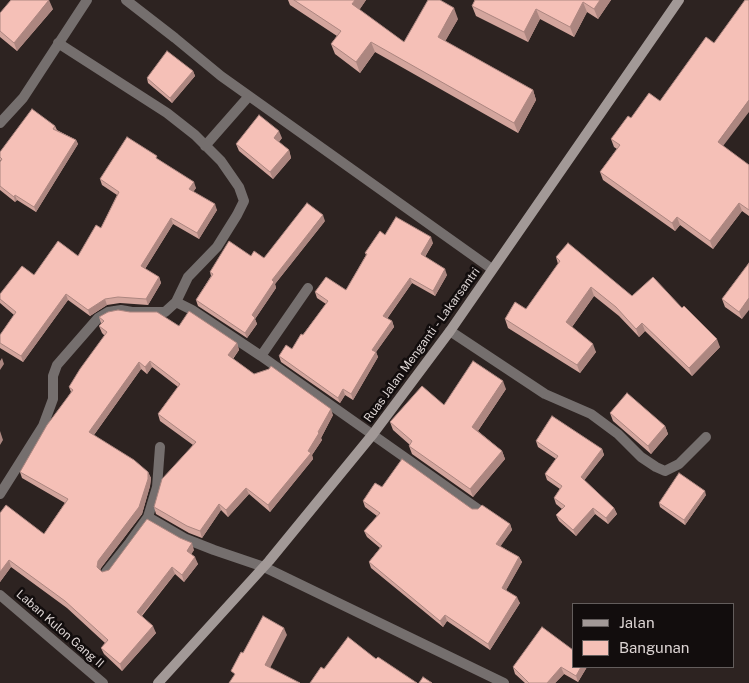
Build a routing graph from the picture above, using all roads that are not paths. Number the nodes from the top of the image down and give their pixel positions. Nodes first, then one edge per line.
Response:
1 (87, 0) edge
2 (126, 0) edge
3 (679, 0) edge
4 (58, 43) junction
5 (249, 96) junction
6 (0, 123) edge
7 (205, 146) junction
8 (492, 269) junction
9 (308, 288) dead end
10 (176, 302) junction
11 (450, 331) junction
12 (261, 356) junction
13 (373, 434) junction
14 (706, 437) dead end
15 (160, 447) dead end
16 (0, 494) edge
17 (478, 509) edge
18 (148, 517) junction
19 (264, 567) junction
20 (106, 572) edge
21 (0, 595) edge
22 (103, 683) edge
23 (158, 683) edge
24 (504, 683) edge

1 - 4 street
2 - 5 street
3 - 8 main road, Ruas Jalan Menganti - Lakarsantri
4 - 6 street
4 - 7 street
5 - 7 street
5 - 8 street
7 - 10 street
8 - 11 main road, Ruas Jalan Menganti - Lakarsantri
9 - 12 street
10 - 12 street
10 - 16 street
11 - 13 main road, Ruas Jalan Menganti - Lakarsantri
11 - 14 street
12 - 13 street
13 - 17 street
13 - 19 main road, Ruas Jalan Menganti - Lakarsantri
15 - 18 street
18 - 19 street
18 - 20 street
19 - 23 main road, Ruas Jalan Menganti - Lakarsantri
19 - 24 street
21 - 22 street, Laban Kulon Gang II

